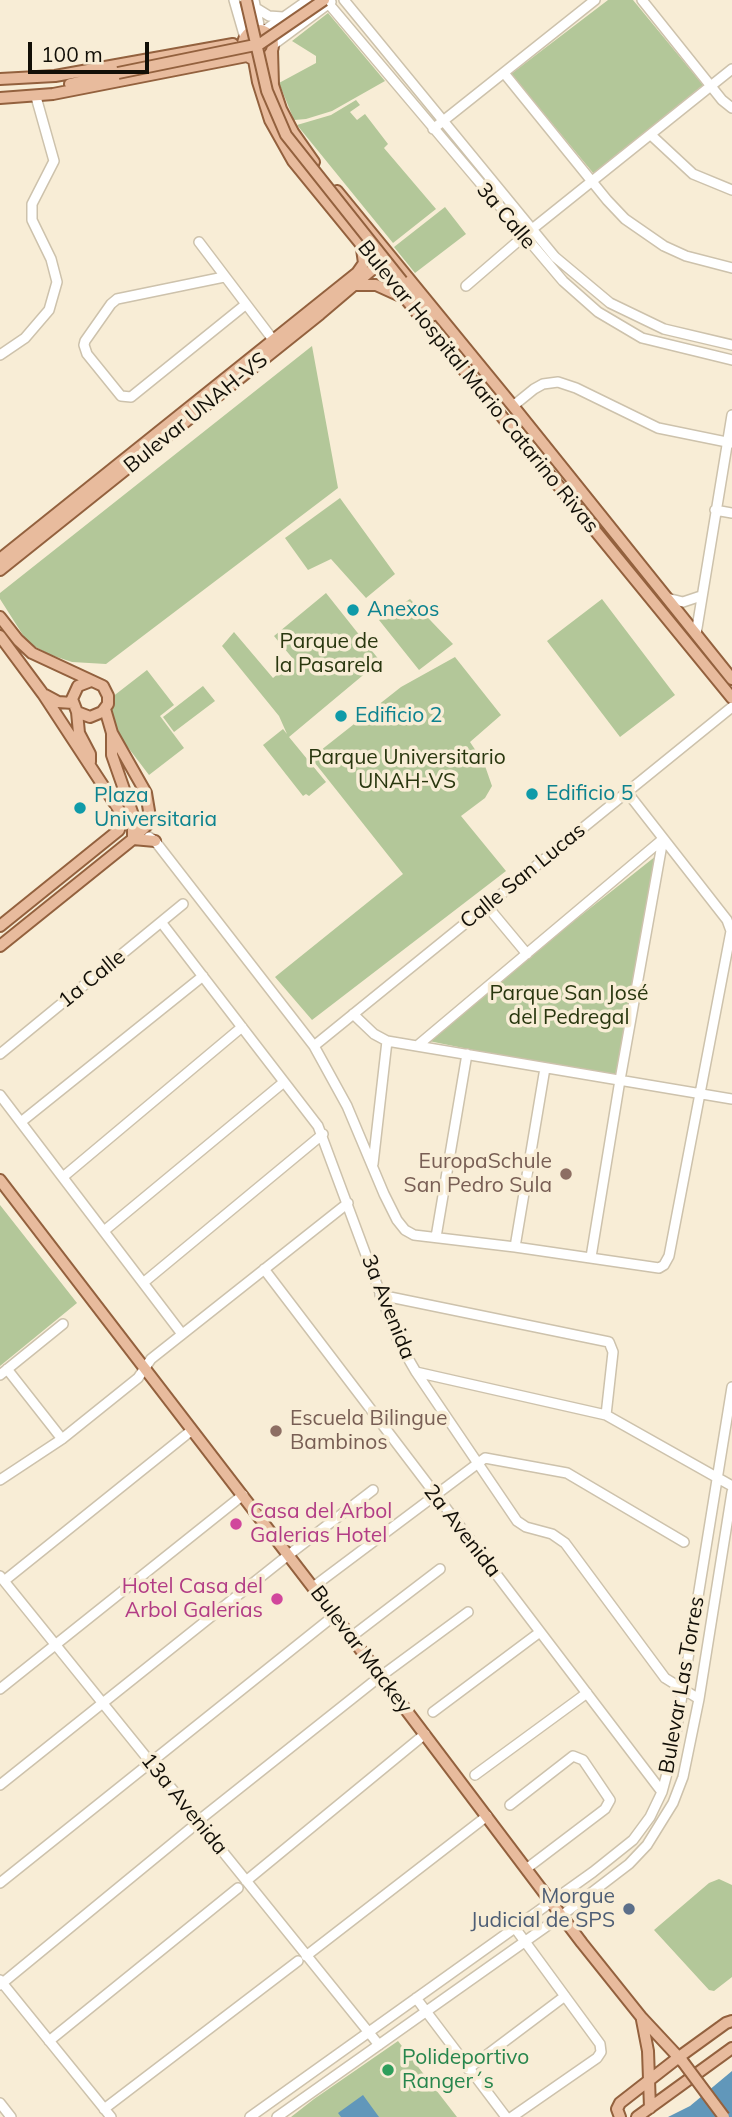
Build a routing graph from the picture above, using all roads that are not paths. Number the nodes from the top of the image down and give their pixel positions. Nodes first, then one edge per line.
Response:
1 (234, 0) edge
2 (246, 0) edge
3 (308, 0) edge
4 (344, 0) edge
5 (595, 0) edge
6 (642, 0) edge
7 (328, 1) edge
8 (255, 4) edge
9 (285, 17) junction
10 (262, 31) junction
11 (244, 40) junction
12 (273, 47) junction
13 (251, 58) junction
14 (732, 69) edge
15 (503, 73) junction
16 (55, 76) junction
17 (0, 79) edge
18 (75, 81) junction
19 (710, 86) junction
20 (53, 94) junction
21 (36, 97) junction
22 (0, 98) edge
23 (732, 108) edge
24 (444, 120) junction
25 (433, 129) junction
26 (651, 135) junction
27 (593, 182) junction
28 (732, 190) edge
29 (531, 230) junction
30 (523, 237) junction
31 (199, 242) dead end
32 (362, 246) junction
33 (387, 251) junction
34 (378, 267) junction
35 (732, 268) edge
36 (223, 277) junction
37 (355, 286) junction
38 (466, 286) dead end
39 (406, 299) junction
40 (245, 305) junction
41 (424, 308) junction
42 (442, 320) junction
43 (431, 329) junction
44 (274, 341) junction
45 (732, 345) edge
46 (0, 355) edge
47 (732, 360) edge
48 (223, 387) junction
49 (513, 406) junction
50 (732, 415) edge
51 (164, 433) junction
52 (730, 442) edge
53 (715, 510) junction
54 (732, 513) edge
55 (0, 559) edge
56 (0, 570) edge
57 (701, 596) junction
58 (667, 598) junction
59 (0, 617) edge
60 (696, 634) junction
61 (0, 636) edge
62 (732, 679) edge
63 (91, 681) junction
64 (43, 694) junction
65 (732, 698) edge
66 (732, 707) edge
67 (75, 708) junction
68 (105, 709) junction
69 (112, 733) junction
70 (90, 765) junction
71 (627, 792) junction
72 (138, 836) junction
73 (663, 839) junction
74 (155, 841) joint
75 (189, 899) junction
76 (487, 906) junction
77 (161, 922) junction
78 (0, 926) edge
79 (731, 931) edge
80 (0, 946) edge
81 (527, 954) junction
82 (203, 976) junction
83 (353, 1014) junction
84 (242, 1027) junction
85 (387, 1041) junction
86 (314, 1046) junction
87 (417, 1046) junction
88 (0, 1054) edge
89 (467, 1054) junction
90 (545, 1068) junction
91 (620, 1080) junction
92 (284, 1082) junction
93 (699, 1094) junction
94 (0, 1095) edge
95 (732, 1099) edge
96 (21, 1122) junction
97 (323, 1134) junction
98 (373, 1166) junction
99 (62, 1177) junction
100 (0, 1180) edge
101 (348, 1203) junction
102 (104, 1231) junction
103 (436, 1237) junction
104 (515, 1247) junction
105 (591, 1257) junction
106 (264, 1269) junction
107 (143, 1283) junction
108 (380, 1295) junction
109 (63, 1324) dead end
110 (182, 1334) junction
111 (144, 1368) junction
112 (4, 1372) edge
113 (416, 1373) junction
114 (732, 1387) edge
115 (606, 1415) junction
116 (192, 1430) junction
117 (62, 1438) junction
118 (477, 1462) junction
119 (717, 1476) junction
120 (0, 1480) edge
121 (732, 1486) edge
122 (373, 1490) dead end
123 (732, 1492) edge
124 (434, 1494) junction
125 (243, 1495) junction
126 (684, 1542) dead end
127 (288, 1555) junction
128 (440, 1569) dead end
129 (2, 1578) edge
130 (313, 1587) junction
131 (468, 1612) dead end
132 (335, 1615) junction
133 (540, 1632) junction
134 (351, 1637) junction
135 (55, 1644) junction
136 (381, 1677) junction
137 (0, 1689) edge
138 (684, 1689) junction
139 (587, 1693) junction
140 (699, 1699) junction
141 (102, 1702) junction
142 (433, 1712) dead end
143 (425, 1734) junction
144 (150, 1763) junction
145 (475, 1775) dead end
146 (0, 1785) edge
147 (662, 1792) junction
148 (510, 1805) dead end
149 (487, 1816) junction
150 (198, 1821) junction
151 (190, 1829) dead end
152 (526, 1870) junction
153 (593, 1872) junction
154 (246, 1881) junction
155 (0, 1883) edge
156 (603, 1884) junction
157 (238, 1888) dead end
158 (550, 1902) junction
159 (561, 1916) junction
160 (514, 1928) junction
161 (525, 1941) junction
162 (302, 1958) junction
163 (1, 1983) edge
164 (565, 1996) junction
165 (416, 1998) junction
166 (426, 2012) junction
167 (642, 2018) junction
168 (732, 2021) edge
169 (368, 2033) junction
170 (49, 2041) junction
171 (379, 2045) junction
172 (732, 2049) edge
173 (681, 2060) junction
174 (468, 2068) junction
175 (649, 2079) junction
176 (0, 2104) edge
177 (650, 2108) junction
178 (108, 2113) edge
179 (11, 2117) edge
180 (250, 2117) edge
181 (277, 2117) edge
182 (506, 2117) edge
183 (512, 2117) edge
184 (619, 2117) edge
185 (637, 2117) edge
186 (724, 2117) edge

1 - 11 street
2 - 41 main road, Bulevar Hospital Mario Catarino Rivas, bridge
3 - 9 street
4 - 24 street, 3a Calle
5 - 15 street
6 - 19 street
7 - 12 street
7 - 18 main road, bridge
7 - 25 street, 3a Calle
8 - 9 street
8 - 10 street
9 - 10 street
10 - 11 main road
10 - 12 main road
11 - 13 main road
11 - 16 main road
12 - 13 main road
12 - 33 main road, Bulevar Hospital Mario Catarino Rivas
13 - 20 main road
13 - 32 main road, Bulevar Hospital Mario Catarino Rivas
14 - 19 street
15 - 24 street
15 - 27 street
16 - 17 main road
16 - 18 main road
18 - 20 main road
19 - 23 street
19 - 26 street
20 - 21 main road
21 - 22 main road
21 - 46 street
24 - 25 street
24 - 29 street, 3a Calle
25 - 30 street, 3a Calle
26 - 27 street
26 - 28 street
27 - 29 street
27 - 35 street
29 - 30 street
29 - 45 street, 3a Calle
30 - 38 street
30 - 47 street, 3a Calle
31 - 36 street
32 - 34 main road, Bulevar Hospital Mario Catarino Rivas
32 - 44 main road, Bulevar UNAH-VS
33 - 34 main road, Bulevar UNAH-VS
33 - 42 main road, Bulevar Hospital Mario Catarino Rivas
34 - 37 main road, Bulevar UNAH-VS
34 - 39 main road, Bulevar Hospital Mario Catarino Rivas
36 - 40 street
36 - 40 street
37 - 39 main road
37 - 48 main road, Bulevar UNAH-VS
39 - 43 main road, Bulevar Hospital Mario Catarino Rivas
40 - 44 street
41 - 42 main road
41 - 43 main road
42 - 49 main road, Bulevar Hospital Mario Catarino Rivas
43 - 65 main road, Bulevar Hospital Mario Catarino Rivas
44 - 48 main road, Bulevar UNAH-VS
48 - 51 main road, Bulevar UNAH-VS
49 - 52 street
49 - 58 main road, Bulevar Hospital Mario Catarino Rivas
50 - 52 street
51 - 55 main road, Bulevar UNAH-VS
51 - 56 main road, Bulevar UNAH-VS
52 - 53 street
53 - 54 street
53 - 57 street
57 - 58 street
57 - 60 street
58 - 60 main road, Bulevar Hospital Mario Catarino Rivas
59 - 63 main road
60 - 62 main road, Bulevar Hospital Mario Catarino Rivas
61 - 64 main road
63 - 67 main road
63 - 68 main road
64 - 67 main road
64 - 70 main road
66 - 71 street, Calle San Lucas
67 - 68 main road
67 - 70 main road
68 - 69 main road
69 - 72 main road
69 - 72 main road
70 - 78 main road
71 - 73 street
71 - 76 street, Calle San Lucas
72 - 74 main road
72 - 80 main road
73 - 79 street
73 - 81 street
73 - 91 street
74 - 75 street
75 - 77 street, 1a Calle
75 - 86 street
76 - 81 street
76 - 83 street, Calle San Lucas
77 - 82 street, 3a Avenida
77 - 88 street, 1a Calle
79 - 93 street
81 - 87 street
82 - 84 street, 3a Avenida
82 - 96 street
83 - 85 street
83 - 86 street, Calle San Lucas
84 - 92 street, 3a Avenida
84 - 99 street
85 - 87 street
85 - 98 street
86 - 98 street
87 - 89 street
89 - 90 street
89 - 103 street
90 - 91 street
90 - 104 street
91 - 93 street
91 - 105 street
92 - 97 street, 3a Avenida
92 - 102 street
93 - 95 street
93 - 105 street
94 - 96 street
96 - 99 street
97 - 101 street, 3a Avenida
97 - 107 street
98 - 103 street
99 - 102 street
100 - 111 main road, Bulevar Mackey
101 - 106 street
101 - 108 street, 3a Avenida
102 - 107 street
103 - 104 street
104 - 105 street
106 - 110 street
106 - 124 street, 2a Avenida
107 - 110 street
108 - 113 street, 3a Avenida
108 - 115 street
109 - 112 street
110 - 111 street
111 - 116 main road, Bulevar Mackey
111 - 117 street
112 - 117 street
113 - 115 street
113 - 118 street, 3a Avenida
114 - 119 street, Bulevar Las Torres
115 - 119 street
116 - 125 main road, Bulevar Mackey
116 - 129 street
117 - 120 street
118 - 124 street
118 - 126 street
118 - 138 street, 3a Avenida
119 - 121 street
119 - 138 street, Bulevar Las Torres
122 - 127 street
123 - 140 street, Bulevar Las Torres
124 - 130 street
124 - 133 street, 2a Avenida
125 - 127 main road, Bulevar Mackey
125 - 135 street
127 - 130 main road, Bulevar Mackey
127 - 141 street
128 - 134 street
129 - 135 street, 13a Avenida
130 - 132 main road, Bulevar Mackey
131 - 136 street
132 - 134 main road, Bulevar Mackey
132 - 144 street
133 - 139 street, 2a Avenida
133 - 142 street
134 - 136 main road, Bulevar Mackey
135 - 137 street
135 - 141 street, 13a Avenida
136 - 143 main road, Bulevar Mackey
136 - 150 street
138 - 140 street, 3a Avenida
138 - 147 street, Bulevar Las Torres
139 - 145 street
139 - 147 street, 2a Avenida
140 - 156 street, Bulevar Las Torres
141 - 144 street, 13a Avenida
141 - 146 street
143 - 149 main road, Bulevar Mackey
143 - 154 street
144 - 150 street, 13a Avenida
144 - 155 street
147 - 153 street, Bulevar Las Torres
148 - 152 street
149 - 152 main road, Bulevar Mackey
149 - 162 street
150 - 154 street, 13a Avenida
151 - 163 street
152 - 158 main road, Bulevar Mackey
153 - 156 street
153 - 158 street, Bulevar Las Torres
154 - 162 street, 13a Avenida
156 - 159 street, Bulevar Las Torres
157 - 170 street
158 - 159 main road, Bulevar Mackey
158 - 160 street, Bulevar Las Torres
159 - 161 street, Bulevar Las Torres
159 - 167 main road, Bulevar Mackey
160 - 161 street
160 - 165 street, Bulevar Las Torres
161 - 164 street
161 - 166 street, Bulevar Las Torres
162 - 169 street, 13a Avenida
162 - 178 street
163 - 170 street
164 - 174 street
164 - 183 street
165 - 166 street
165 - 169 street, Bulevar Las Torres
166 - 171 street, Bulevar Las Torres
166 - 174 street
167 - 173 main road, Bulevar Mackey
167 - 175 main road
168 - 173 main road
169 - 171 street, 13a Avenida
169 - 180 street, Bulevar Las Torres
170 - 178 street
171 - 181 street, Bulevar Las Torres
172 - 177 main road
173 - 175 main road
173 - 186 main road, Bulevar Mackey, bridge
174 - 182 street
175 - 177 main road
175 - 184 main road
176 - 179 street
177 - 185 main road

